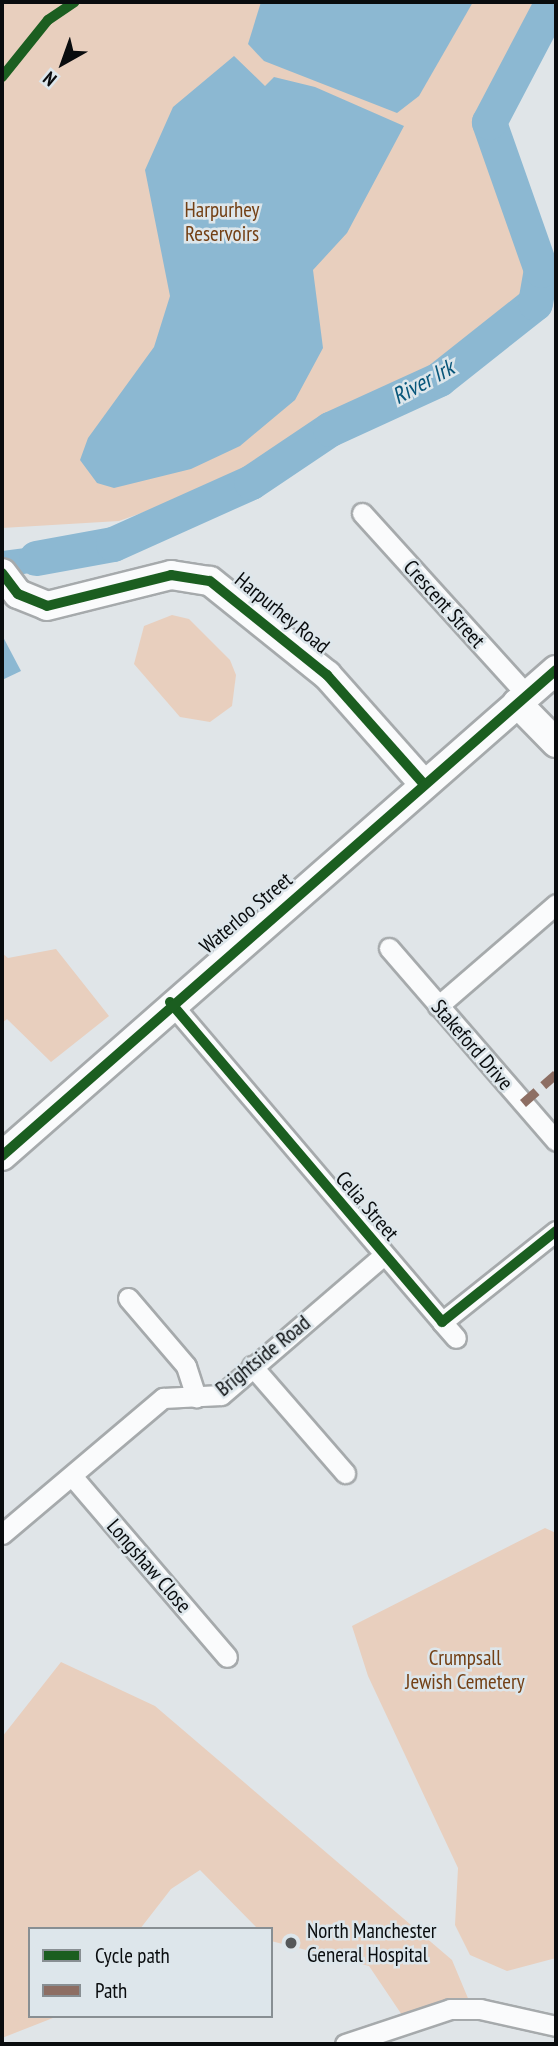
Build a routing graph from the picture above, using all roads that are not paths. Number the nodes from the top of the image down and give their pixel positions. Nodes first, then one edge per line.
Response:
1 (362, 513) dead end
2 (10, 584) edge
3 (556, 670) edge
4 (522, 699) junction
5 (556, 743) edge
6 (423, 783) junction
7 (556, 904) edge
8 (389, 948) dead end
9 (170, 1002) junction
10 (439, 1006) junction
11 (556, 1141) edge
12 (2, 1156) edge
13 (556, 1231) edge
14 (384, 1255) junction
15 (128, 1298) dead end
16 (442, 1322) junction
17 (456, 1338) dead end
18 (252, 1366) junction
19 (196, 1397) junction
20 (345, 1473) dead end
21 (72, 1476) junction
22 (2, 1534) edge
23 (227, 1657) dead end
24 (556, 2026) edge
25 (345, 2044) edge

1 - 4 street, Crescent Street
2 - 6 street, Harpurhey Road
3 - 4 street, Waterloo Street
4 - 5 street
4 - 6 street, Waterloo Street
6 - 9 street, Waterloo Street
7 - 10 street
8 - 10 street, Stakeford Drive
9 - 12 street, Waterloo Street
9 - 14 street, Celia Street
10 - 11 street, Stakeford Drive
13 - 16 street
14 - 16 street, Celia Street
14 - 18 street, Brightside Road
15 - 19 street
16 - 17 street, Celia Street
18 - 19 street, Brightside Road
18 - 20 street
19 - 21 street, Brightside Road
21 - 22 street, Brightside Road
21 - 23 street, Longshaw Close
24 - 25 street

